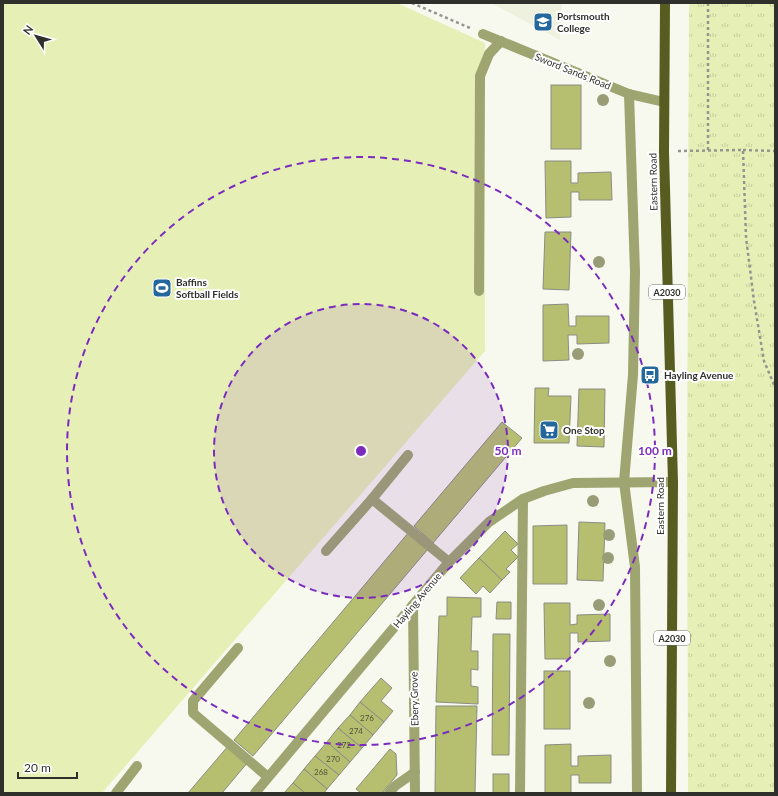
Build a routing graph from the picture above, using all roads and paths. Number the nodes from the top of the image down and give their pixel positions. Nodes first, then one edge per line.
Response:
1 (412, 3) edge
2 (665, 3) edge
3 (708, 3) edge
4 (483, 34) joint
5 (501, 41) junction
6 (629, 94) junction
7 (664, 102) junction
8 (708, 150) junction
9 (743, 150) junction
10 (775, 151) edge
11 (664, 152) junction
12 (479, 291) dead end
13 (775, 387) edge
14 (408, 455) dead end
15 (624, 482) junction
16 (673, 482) junction
17 (372, 498) junction
18 (523, 499) junction
19 (326, 551) dead end
20 (449, 562) junction
21 (413, 605) junction
22 (238, 648) dead end
23 (138, 766) dead end
24 (415, 772) junction
25 (268, 777) junction
26 (116, 793) edge
27 (255, 793) edge
28 (389, 793) edge
29 (415, 793) edge
30 (520, 793) edge
31 (637, 793) edge
32 (672, 793) edge

1 - 4 path
2 - 7 main road, Eastern Road / A2030
3 - 8 path
4 - 5 street, Sword Sands Road
5 - 6 street, Sword Sands Road
5 - 12 street
6 - 7 street, Sword Sands Road
6 - 15 street
7 - 11 main road, Eastern Road / A2030
8 - 9 path
8 - 11 path
9 - 10 path
9 - 13 path
11 - 16 main road, Eastern Road / A2030
14 - 17 street
15 - 16 street, Hayling Avenue
15 - 18 street, Hayling Avenue
15 - 31 street
16 - 32 main road, Eastern Road / A2030
17 - 19 street
17 - 20 street
18 - 20 street, Hayling Avenue
18 - 30 street
20 - 21 street, Hayling Avenue
21 - 24 street, Ebery Grove
21 - 25 street, Hayling Avenue
22 - 25 street
23 - 26 street
24 - 28 street
24 - 29 street, Ebery Grove
25 - 27 street, Hayling Avenue

